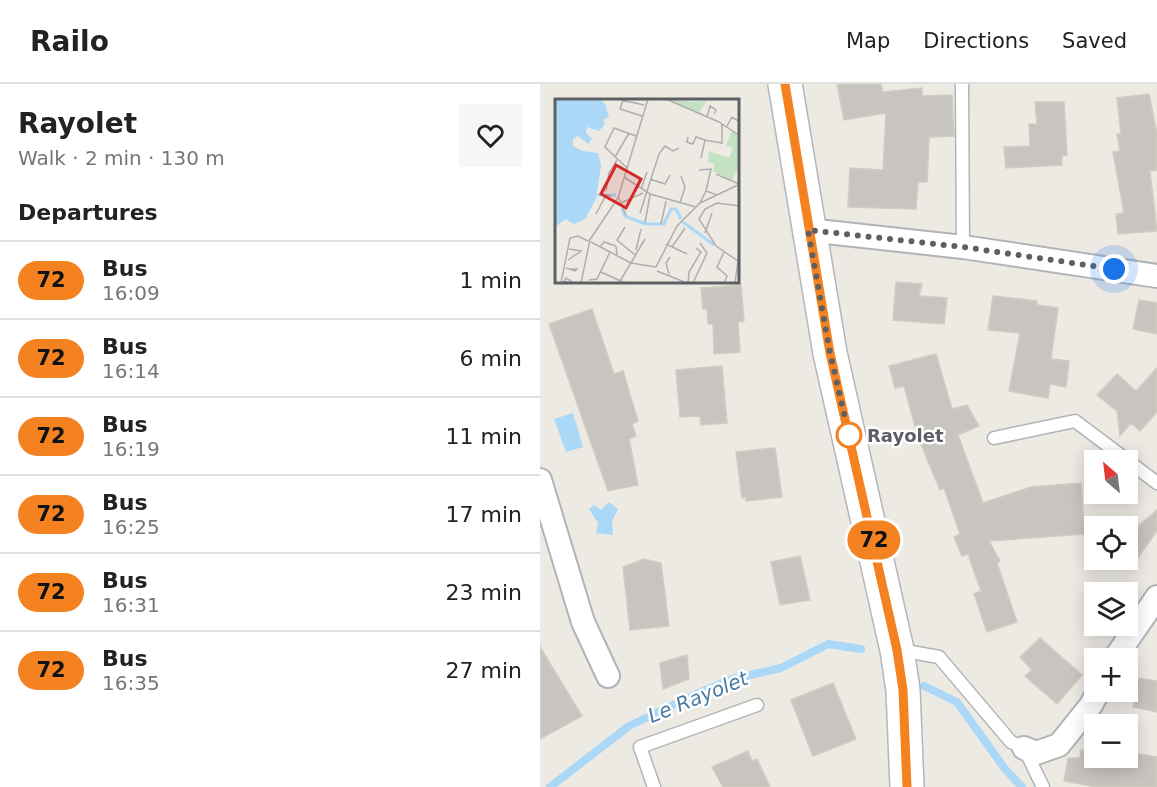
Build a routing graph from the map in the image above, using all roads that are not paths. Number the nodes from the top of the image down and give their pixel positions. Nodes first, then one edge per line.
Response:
1 (785, 84) edge
2 (962, 84) edge
3 (808, 230) junction
4 (963, 247) junction
5 (1157, 276) edge
6 (994, 438) dead end
7 (1112, 450) edge
8 (1138, 469) edge
9 (540, 480) edge
10 (1157, 483) edge
11 (1157, 597) edge
12 (1122, 648) edge
13 (897, 650) junction
14 (608, 676) dead end
15 (1093, 702) edge
16 (757, 705) dead end
17 (1024, 748) junction
18 (654, 787) edge
19 (907, 787) edge
20 (1043, 787) edge

1 - 3 main road
2 - 4 lane
3 - 4 street
3 - 13 main road
4 - 5 street
6 - 7 lane
8 - 10 lane
9 - 14 street
11 - 12 street
13 - 17 lane
13 - 19 main road
15 - 17 street
16 - 18 lane
17 - 20 lane

